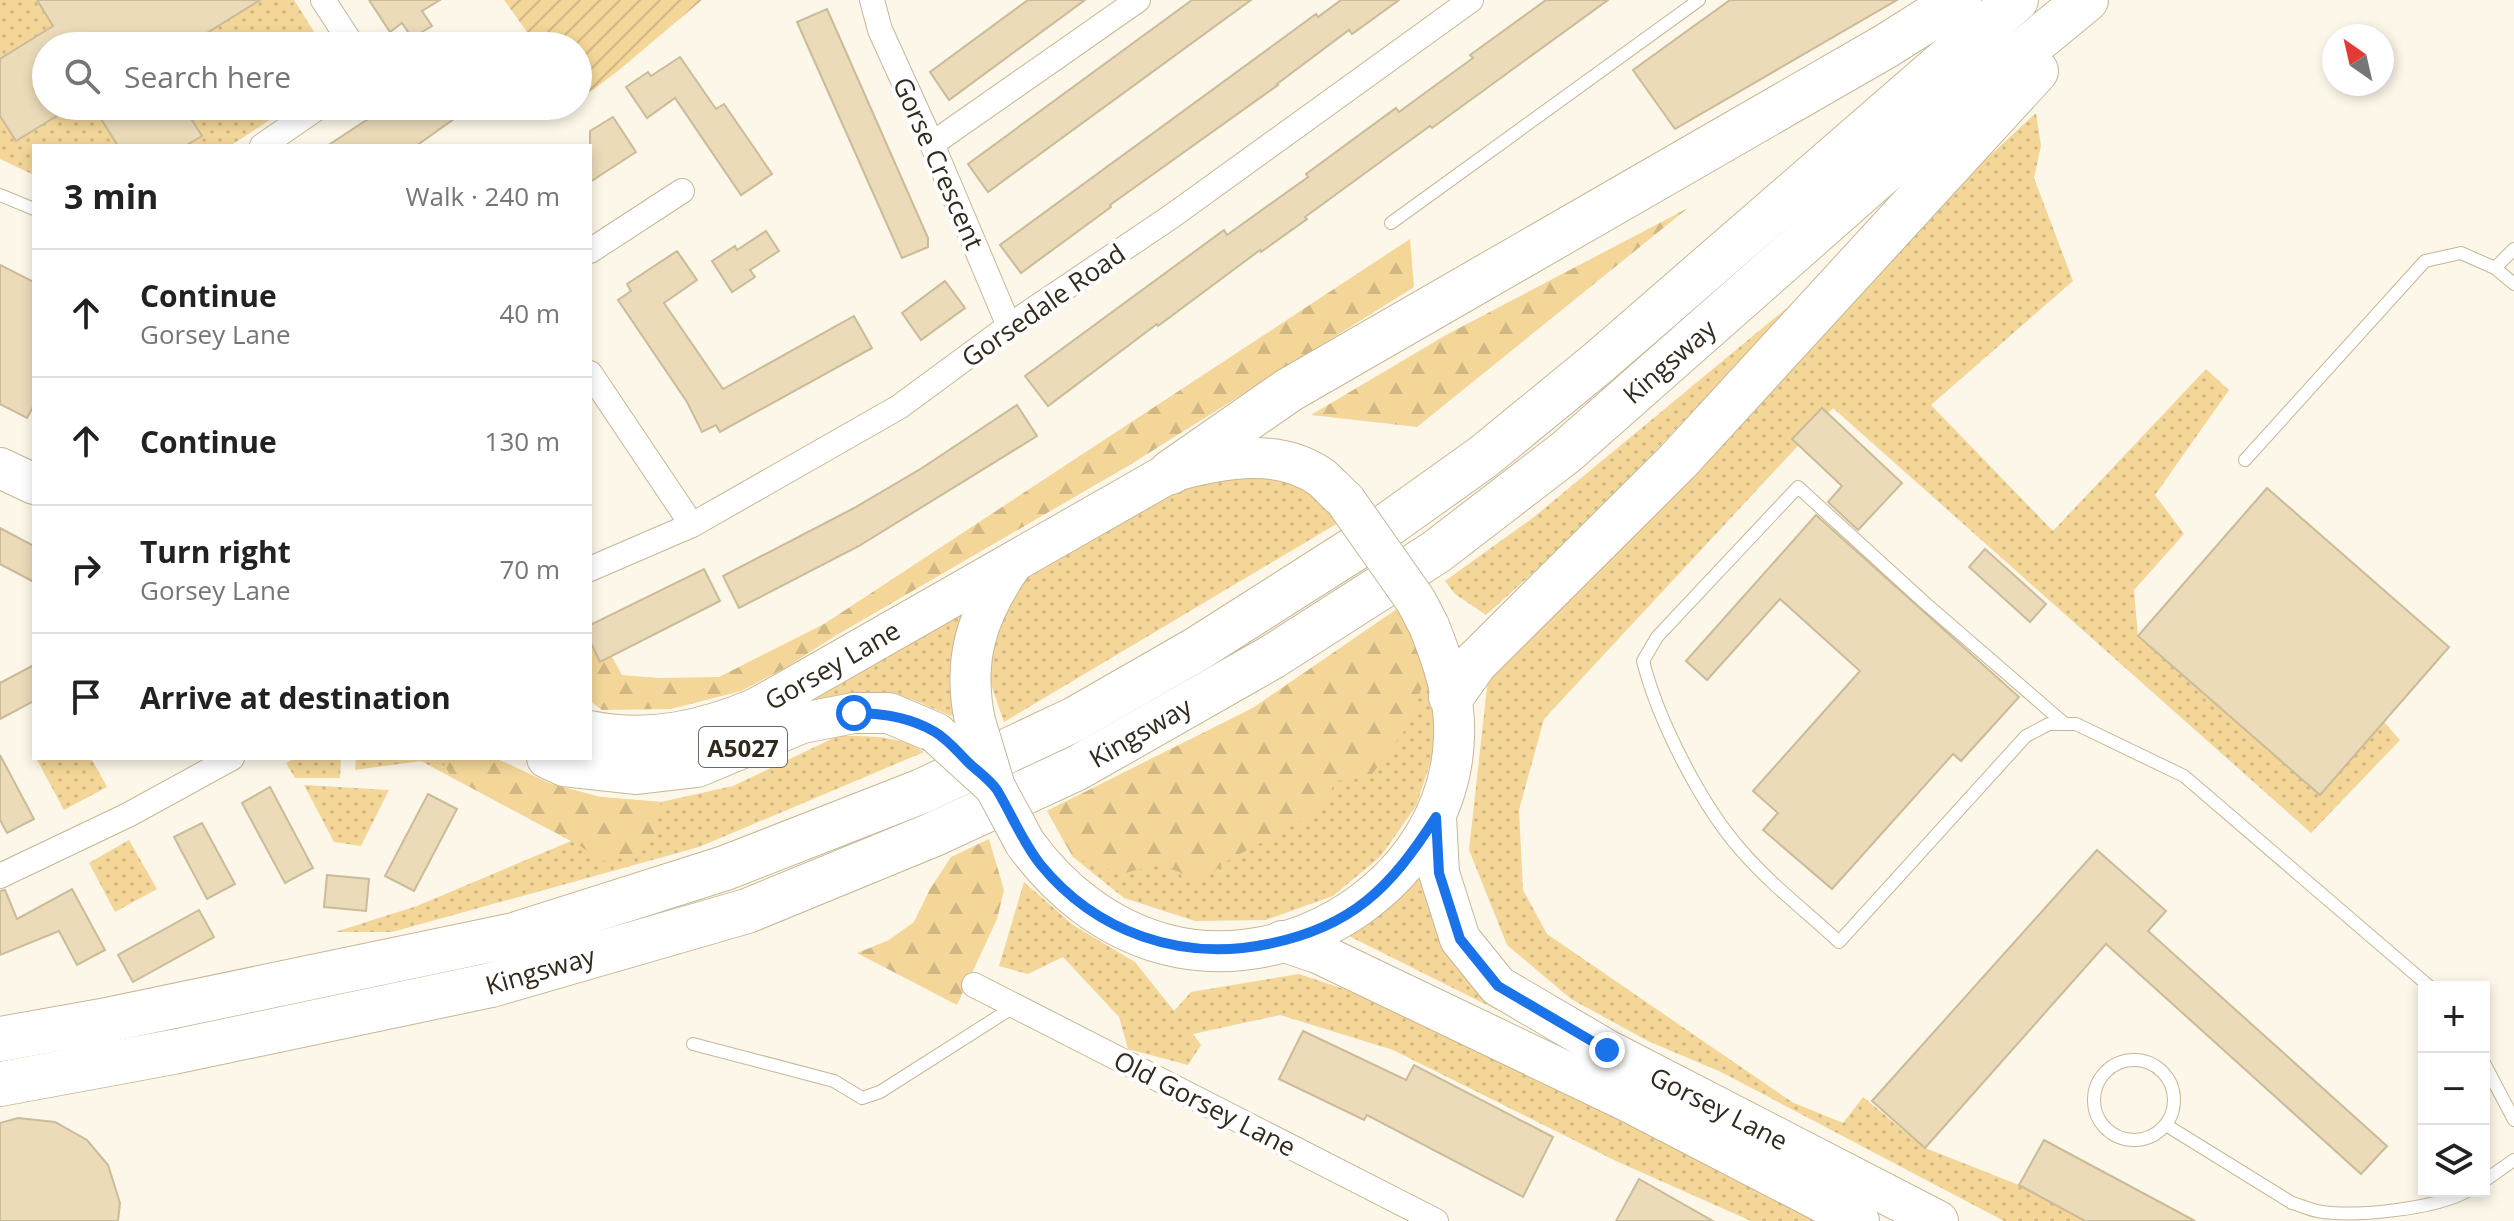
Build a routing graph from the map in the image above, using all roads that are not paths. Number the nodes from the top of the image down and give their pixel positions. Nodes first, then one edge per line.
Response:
1 (323, 0) edge
2 (872, 0) edge
3 (1138, 0) edge
4 (1471, 0) edge
5 (1699, 0) edge
6 (1959, 0) edge
7 (2016, 0) edge
8 (2086, 0) edge
9 (2103, 0) edge
10 (344, 32) edge
11 (300, 120) edge
12 (265, 144) edge
13 (932, 144) junction
14 (682, 191) dead end
15 (0, 195) edge
16 (32, 208) edge
17 (1391, 223) dead end
18 (2514, 249) edge
19 (592, 250) edge
20 (2495, 268) junction
21 (2514, 284) edge
22 (1009, 326) junction
23 (592, 376) edge
24 (2245, 460) dead end
25 (0, 468) edge
26 (1171, 472) junction
27 (32, 483) edge
28 (692, 525) junction
29 (1015, 560) junction
30 (592, 568) edge
31 (1451, 697) junction
32 (2065, 724) junction
33 (592, 731) edge
34 (228, 760) edge
35 (551, 760) edge
36 (995, 787) junction
37 (1436, 817) junction
38 (0, 876) edge
39 (1282, 941) junction
40 (2423, 981) edge
41 (974, 985) dead end
42 (1015, 1006) junction
43 (0, 1039) edge
44 (693, 1044) dead end
45 (2490, 1074) edge
46 (0, 1084) edge
47 (2514, 1120) edge
48 (2166, 1125) junction
49 (2514, 1160) edge
50 (2490, 1177) edge
51 (2450, 1197) edge
52 (1405, 1214) edge
53 (1436, 1221) edge
54 (1859, 1221) edge
55 (1938, 1221) edge

1 - 10 street
2 - 13 street, Gorse Crescent
3 - 13 street
4 - 22 street, Gorsedale Road
5 - 17 lane
6 - 26 highway
7 - 43 highway, Kingsway
8 - 46 highway, Kingsway
9 - 31 highway
11 - 12 street
13 - 22 street, Gorse Crescent
14 - 19 street
15 - 16 lane
18 - 20 lane
20 - 21 lane
20 - 24 lane
22 - 28 street, Gorsedale Road
23 - 28 street
25 - 27 main road
26 - 29 main road, Gorsey Lane
26 - 31 main road, Gorsey Lane, bridge
28 - 30 street, Gorsedale Road
29 - 33 main road, Gorsey Lane / A5027
29 - 36 main road, bridge
31 - 37 main road, Gorsey Lane
32 - 32 lane
32 - 40 lane
34 - 38 street
35 - 36 main road, Gorsey Lane / A5027, bridge
36 - 39 main road, bridge
37 - 39 main road
37 - 55 main road, Gorsey Lane
39 - 54 main road, Gorsey Lane
41 - 42 street, Old Gorsey Lane
42 - 44 lane
42 - 52 street, Old Gorsey Lane
45 - 47 lane
48 - 48 lane
48 - 51 lane
49 - 50 lane
52 - 53 street, Old Gorsey Lane

